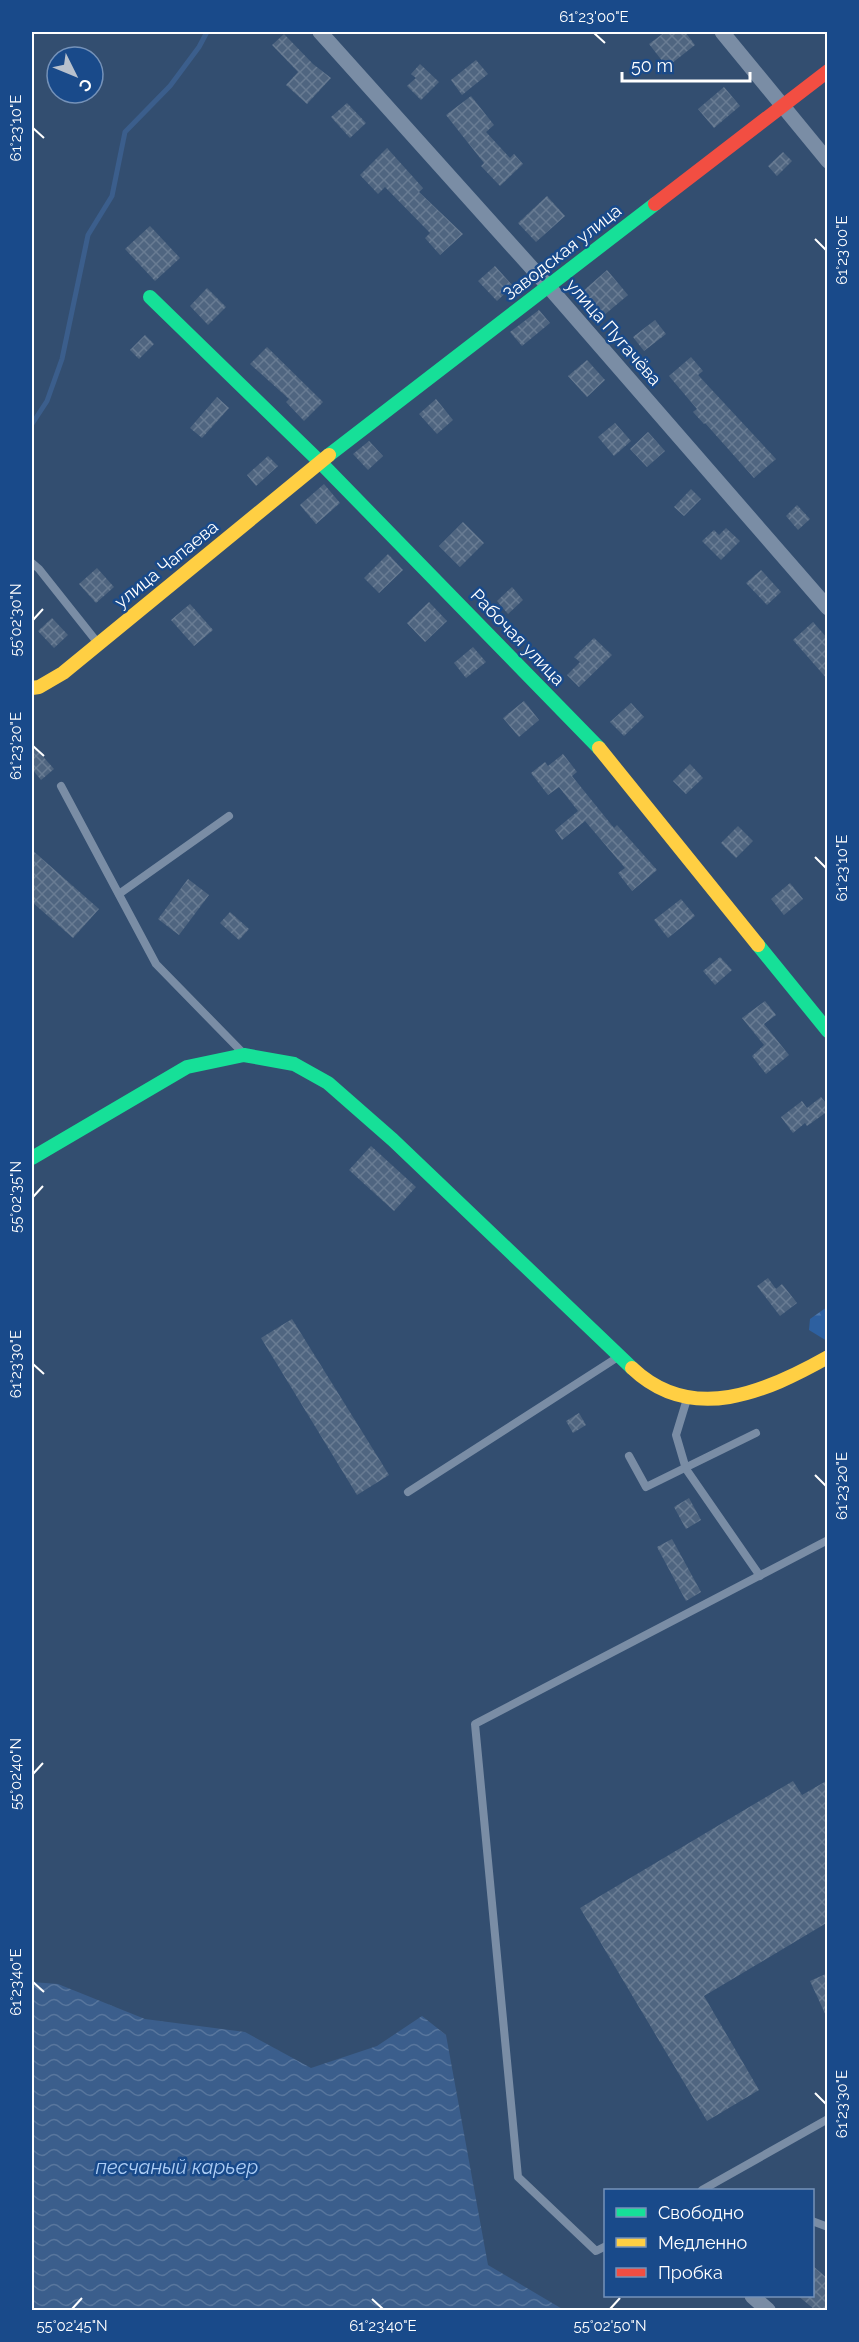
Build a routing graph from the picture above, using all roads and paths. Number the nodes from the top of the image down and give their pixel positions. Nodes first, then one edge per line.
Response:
1 (320, 32) edge
2 (722, 32) edge
3 (828, 71) edge
4 (782, 106) junction
5 (828, 161) edge
6 (548, 286) junction
7 (150, 297) dead end
8 (320, 462) junction
9 (32, 562) edge
10 (828, 608) edge
11 (98, 644) junction
12 (32, 688) edge
13 (61, 786) dead end
14 (229, 816) dead end
15 (119, 894) junction
16 (828, 1031) edge
17 (244, 1055) junction
18 (32, 1158) edge
19 (620, 1356) junction
20 (828, 1357) edge
21 (688, 1398) junction
22 (756, 1433) dead end
23 (629, 1456) dead end
24 (686, 1469) junction
25 (408, 1492) dead end
26 (828, 1540) edge
27 (760, 1576) junction
28 (828, 2118) edge
29 (704, 2189) edge
30 (604, 2247) edge
31 (754, 2297) edge
32 (768, 2310) edge

1 - 6 street, улица Пугачёва
2 - 4 street
3 - 4 street, Заводская улица
4 - 5 street
4 - 6 street, Заводская улица
6 - 8 street, Заводская улица
6 - 10 street, улица Пугачёва
7 - 8 street, Рабочая улица
8 - 11 street, улица Чапаева
8 - 16 street, Рабочая улица
9 - 11 lane
11 - 12 street, улица Чапаева
13 - 15 lane
14 - 15 lane
15 - 17 lane
17 - 18 street
17 - 19 street
19 - 21 street
19 - 25 lane
20 - 21 street
21 - 24 lane
22 - 24 lane
23 - 24 lane
24 - 27 lane
26 - 27 lane
27 - 30 lane
28 - 29 lane
31 - 32 street

